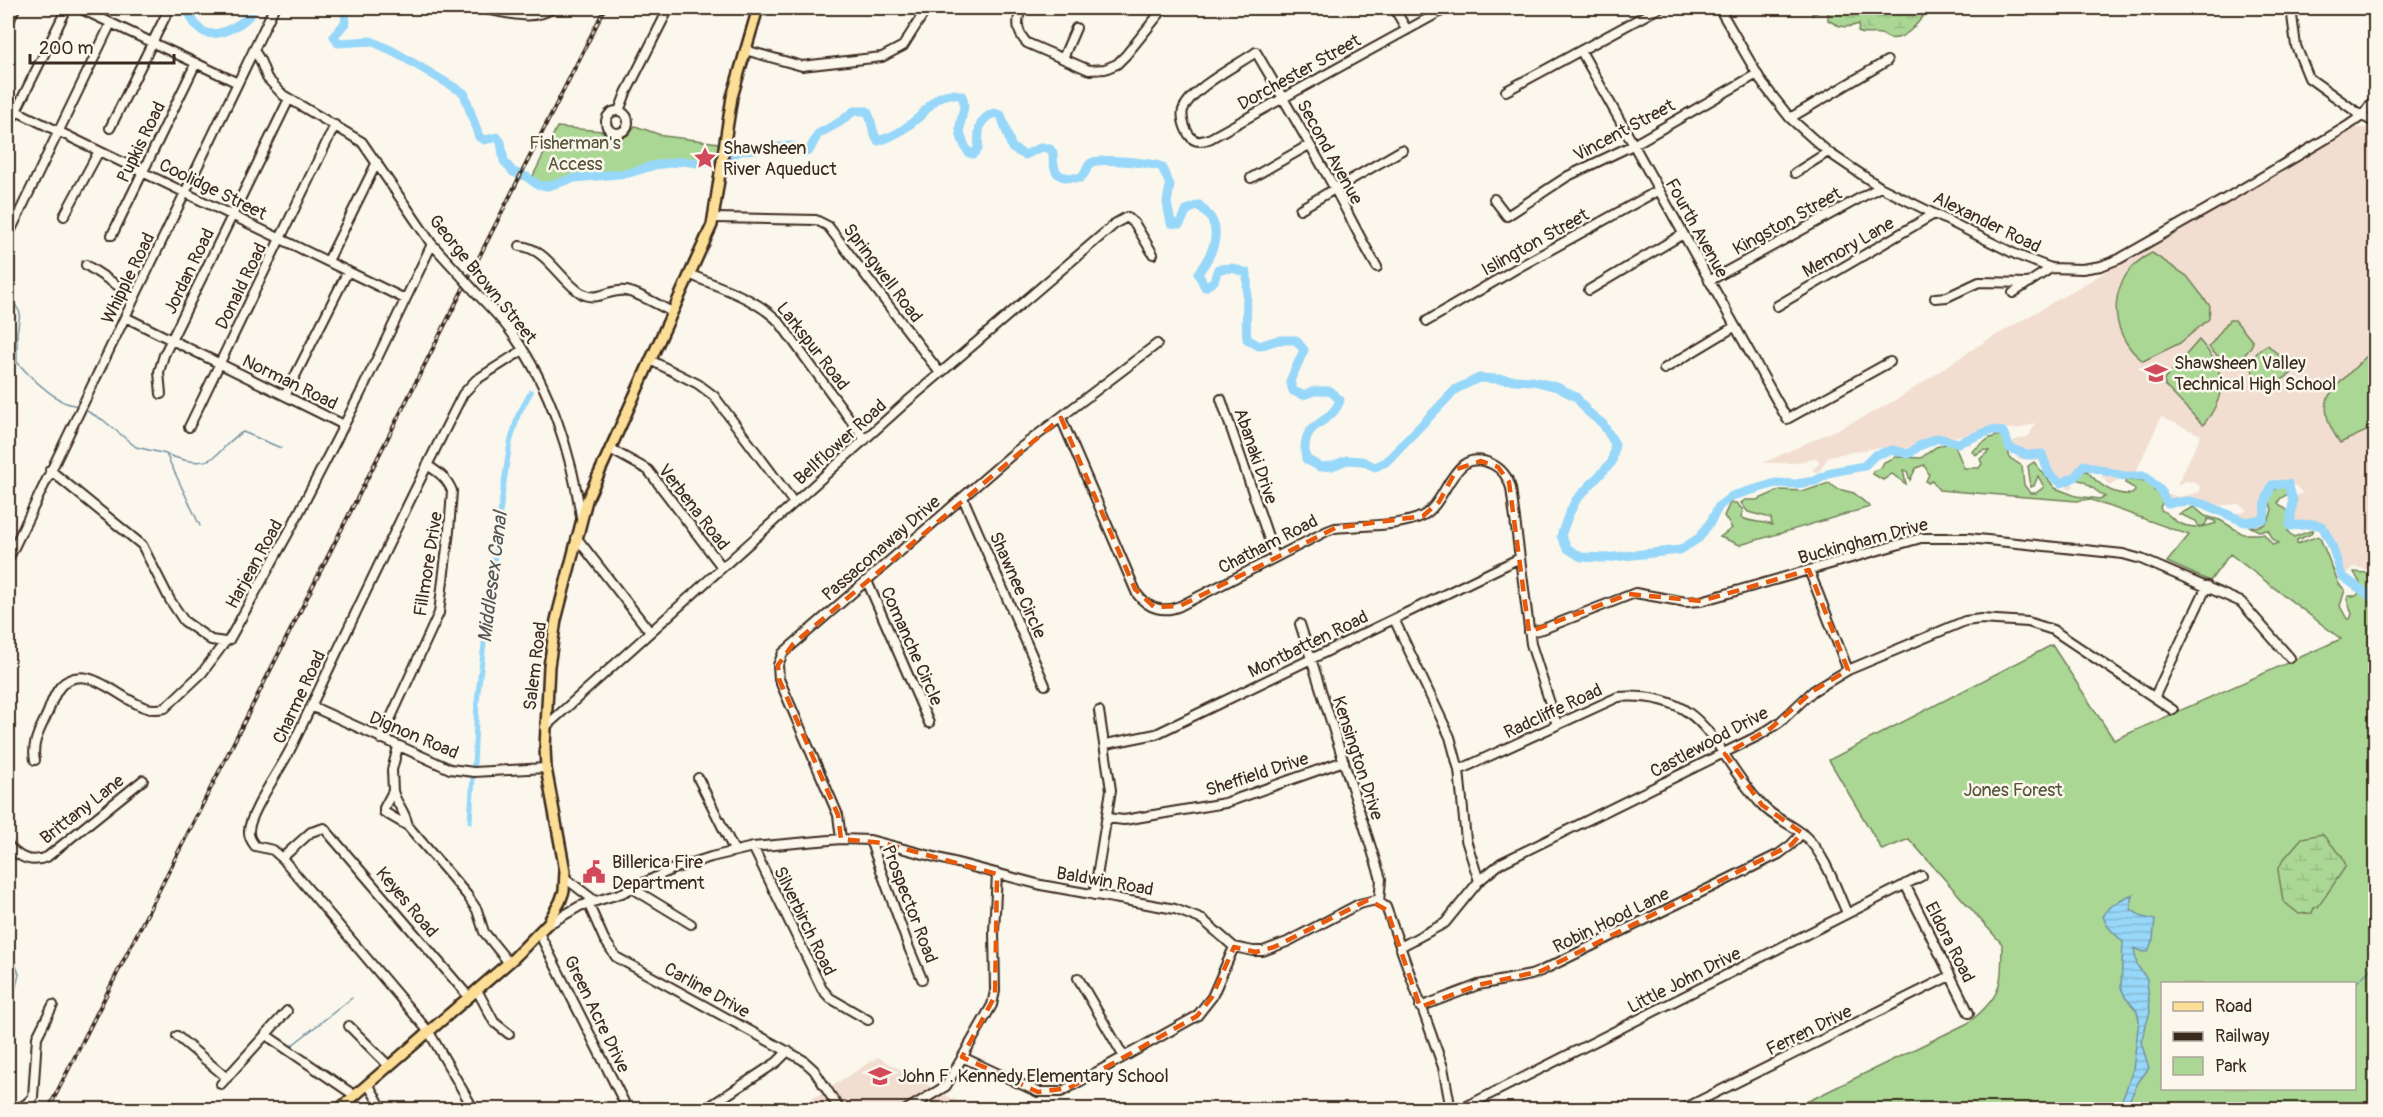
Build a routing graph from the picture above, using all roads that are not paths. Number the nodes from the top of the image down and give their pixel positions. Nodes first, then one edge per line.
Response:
1 (15, 8) edge
2 (67, 8) edge
3 (79, 8) edge
4 (274, 8) edge
5 (478, 8) edge
6 (553, 8) edge
7 (669, 8) edge
8 (758, 8) edge
9 (927, 8) edge
10 (1022, 8) edge
11 (1150, 8) edge
12 (1394, 8) edge
13 (1447, 8) edge
14 (1659, 8) edge
15 (1719, 8) edge
16 (2291, 8) edge
17 (1161, 10) edge
18 (166, 15) dead end
19 (111, 23) junction
20 (8, 24) edge
21 (1076, 28) dead end
22 (1407, 30) junction
23 (152, 42) junction
24 (254, 50) junction
25 (745, 50) junction
26 (1581, 51) junction
27 (1063, 58) junction
28 (1887, 61) dead end
29 (196, 63) junction
30 (1757, 74) junction
31 (238, 83) junction
32 (1506, 91) dead end
33 (2376, 97) edge
34 (1283, 98) junction
35 (289, 99) junction
36 (8, 107) edge
37 (16, 111) junction
38 (619, 111) dead end
39 (2362, 116) junction
40 (1790, 117) junction
41 (2376, 123) edge
42 (335, 125) junction
43 (8, 127) edge
44 (110, 128) dead end
45 (58, 131) junction
46 (1195, 141) joint
47 (1633, 145) junction
48 (1309, 146) junction
49 (1402, 150) dead end
50 (99, 151) junction
51 (1828, 152) junction
52 (377, 162) junction
53 (143, 172) junction
54 (1795, 173) dead end
55 (1251, 178) dead end
56 (1880, 187) junction
57 (1335, 189) junction
58 (1659, 190) junction
59 (184, 193) junction
60 (1494, 199) dead end
61 (1300, 210) dead end
62 (1934, 214) junction
63 (64, 216) dead end
64 (233, 216) junction
65 (714, 218) junction
66 (112, 234) dead end
67 (1683, 234) junction
68 (8, 236) edge
69 (280, 238) junction
70 (432, 244) junction
71 (520, 246) dead end
72 (1154, 254) dead end
73 (328, 261) junction
74 (86, 265) dead end
75 (1377, 267) dead end
76 (2051, 268) junction
77 (348, 271) junction
78 (689, 274) junction
79 (1709, 281) junction
80 (2028, 284) junction
81 (1588, 290) dead end
82 (2013, 293) dead end
83 (135, 297) junction
84 (405, 298) junction
85 (1935, 298) dead end
86 (1777, 306) dead end
87 (672, 312) junction
88 (125, 317) junction
89 (1427, 321) dead end
90 (1734, 327) junction
91 (172, 341) junction
92 (1157, 344) dead end
93 (524, 350) junction
94 (651, 360) junction
95 (1890, 362) dead end
96 (219, 364) junction
97 (1664, 369) dead end
98 (940, 374) junction
99 (161, 394) dead end
100 (285, 396) junction
101 (1221, 399) dead end
102 (1061, 418) junction
103 (344, 425) junction
104 (189, 427) dead end
105 (865, 440) junction
106 (610, 449) junction
107 (427, 465) junction
108 (50, 470) junction
109 (963, 498) junction
110 (794, 503) junction
111 (581, 517) junction
112 (576, 537) junction
113 (1275, 556) junction
114 (1520, 558) junction
115 (8, 560) edge
116 (722, 567) junction
117 (1809, 570) junction
118 (867, 581) junction
119 (2207, 586) junction
120 (1394, 619) junction
121 (1300, 624) dead end
122 (650, 632) junction
123 (1529, 632) junction
124 (225, 642) junction
125 (2290, 658) dead end
126 (1311, 659) junction
127 (1848, 670) junction
128 (1045, 685) dead end
129 (2155, 696) junction
130 (311, 705) junction
131 (2173, 710) dead end
132 (1099, 711) dead end
133 (929, 723) dead end
134 (1557, 725) junction
135 (545, 728) junction
136 (381, 739) junction
137 (1106, 744) junction
138 (398, 747) junction
139 (1725, 754) junction
140 (35, 760) dead end
141 (1344, 760) junction
142 (546, 768) junction
143 (1459, 770) junction
144 (698, 777) dead end
145 (143, 780) dead end
146 (393, 791) junction
147 (1107, 818) junction
148 (408, 826) junction
149 (1802, 833) junction
150 (841, 839) junction
151 (870, 840) junction
152 (8, 845) edge
153 (753, 847) junction
154 (734, 850) junction
155 (282, 858) junction
156 (997, 874) junction
157 (1922, 876) dead end
158 (565, 878) junction
159 (1479, 881) junction
160 (1905, 884) junction
161 (632, 888) junction
162 (1094, 895) junction
163 (592, 902) junction
164 (1379, 902) junction
165 (1847, 914) junction
166 (691, 924) dead end
167 (540, 931) junction
168 (1234, 947) junction
169 (1400, 947) junction
170 (509, 963) junction
171 (1950, 976) junction
172 (1078, 978) dead end
173 (922, 979) dead end
174 (477, 990) junction
175 (469, 997) junction
176 (53, 1005) dead end
177 (1420, 1007) junction
178 (286, 1011) dead end
179 (1969, 1013) dead end
180 (868, 1020) dead end
181 (349, 1026) dead end
182 (429, 1032) junction
183 (509, 1034) dead end
184 (266, 1035) junction
185 (177, 1036) dead end
186 (788, 1051) junction
187 (962, 1057) junction
188 (1124, 1057) junction
189 (389, 1066) junction
190 (368, 1084) junction
191 (354, 1095) junction
192 (16, 1110) edge
193 (338, 1110) edge
194 (383, 1110) edge
195 (474, 1110) edge
196 (628, 1110) edge
197 (704, 1110) edge
198 (840, 1110) edge
199 (906, 1110) edge
200 (1451, 1110) edge
201 (1459, 1110) edge
202 (1682, 1110) edge

1 - 20 street
2 - 37 street
3 - 19 street
4 - 24 street, Whipple Road
5 - 6 street
7 - 38 street
8 - 25 main road, Salem Road
9 - 25 street
10 - 27 street
11 - 17 street
12 - 22 street
13 - 22 street, Dorchester Street
14 - 26 street
15 - 30 street, Alexander Road
16 - 39 street
17 - 27 street
18 - 23 street
19 - 23 street
19 - 45 street
21 - 27 street
22 - 34 street, Dorchester Street
23 - 29 street
23 - 44 street
24 - 31 street, Whipple Road
24 - 35 street, George Brown Street
25 - 65 main road, Salem Road
26 - 32 street
26 - 47 street, Fourth Avenue
28 - 40 street
29 - 31 street
29 - 53 street, Pupkis Road
30 - 40 street, Alexander Road
30 - 47 street, Vincent Street
31 - 59 street, Whipple Road
33 - 39 street
34 - 46 street, Dorchester Street
34 - 46 street, Second Avenue
34 - 48 street, Second Avenue
35 - 42 street, George Brown Street
35 - 64 street, Jordan Road
36 - 37 street, Coolidge Street
37 - 43 street
37 - 45 street, Coolidge Street
39 - 41 street
39 - 76 street, Alexander Road
40 - 51 street, Alexander Road
42 - 52 street, George Brown Street
42 - 69 street, Donald Road
45 - 50 street, Coolidge Street
45 - 68 street
47 - 58 street, Fourth Avenue
47 - 60 street, Vincent Street
48 - 55 street
48 - 57 street, Second Avenue
49 - 57 street
50 - 53 street, Coolidge Street
50 - 63 street
51 - 54 street
51 - 56 street, Alexander Road
52 - 70 street, George Brown Street
52 - 73 street
53 - 59 street, Coolidge Street
53 - 66 street, Pupkis Road
56 - 62 street, Alexander Road
56 - 79 street, Kingston Street
57 - 61 street
57 - 75 street, Second Avenue
58 - 67 street, Fourth Avenue
58 - 89 street, Islington Street
59 - 64 street, Coolidge Street
59 - 83 street, Whipple Road
62 - 76 street, Alexander Road
62 - 86 street, Memory Lane
64 - 69 street, Coolidge Street
64 - 91 street, Jordan Road
65 - 78 main road, Salem Road
65 - 98 street, Springwell Road
67 - 79 street, Fourth Avenue
67 - 81 street
69 - 73 street, Coolidge Street
69 - 96 street, Donald Road
70 - 84 street, Harjean Road
70 - 93 street, George Brown Street, bridge
71 - 87 street
72 - 98 street, Bellflower Road
73 - 77 street, Coolidge Street
74 - 83 street
76 - 80 street
77 - 84 street, Coolidge Street
77 - 100 street
78 - 87 main road, Salem Road
78 - 105 street, Larkspur Road
79 - 90 street, Fourth Avenue
80 - 82 street
80 - 85 street
83 - 88 street, Whipple Road
84 - 103 street, Harjean Road
87 - 94 main road, Salem Road
88 - 91 street, Norman Road
88 - 108 street, Whipple Road
90 - 95 street, Fourth Avenue
90 - 97 street
91 - 96 street, Norman Road
91 - 99 street, Jordan Road
92 - 102 street, Passaconaway Drive
93 - 107 street, Charme Road
93 - 111 street, George Brown Street
94 - 106 main road, Salem Road
94 - 110 street
96 - 100 street, Norman Road
96 - 104 street, Donald Road
98 - 105 street, Bellflower Road
100 - 103 street, Norman Road
101 - 113 street, Abanaki Drive
102 - 109 street, Passaconaway Drive
102 - 113 street, Chatham Road
103 - 124 street, Harjean Road
105 - 110 street, Bellflower Road
106 - 111 main road, Salem Road
106 - 116 street, Verbena Road
107 - 130 street, Charme Road
107 - 136 street, Fillmore Drive
108 - 115 street, Whipple Road
108 - 124 street
109 - 118 street, Passaconaway Drive
109 - 128 street, Shawnee Circle
110 - 116 street, Bellflower Road
111 - 112 main road, Salem Road
112 - 122 street
112 - 135 main road, Salem Road
113 - 114 street, Chatham Road
114 - 120 street, Montbatten Road
114 - 123 street, Chatham Road
116 - 122 street, Bellflower Road
117 - 119 street, Buckingham Drive
117 - 123 street, Buckingham Drive
117 - 127 street
118 - 133 street, Comanche Circle
118 - 150 street, Passaconaway Drive
119 - 125 street, Buckingham Drive
119 - 129 street
120 - 126 street, Montbatten Road
120 - 143 street
121 - 126 street, Kensington Drive
122 - 135 street, Bellflower Road
123 - 134 street, Chatham Road
124 - 140 street, Harjean Road
126 - 137 street, Montbatten Road
126 - 141 street, Kensington Drive
127 - 129 street, Castlewood Drive
127 - 139 street, Castlewood Drive
129 - 131 street, Castlewood Drive
130 - 136 street, Dignon Road
130 - 155 street, Charme Road
132 - 137 street
134 - 139 street, Radcliffe Road
134 - 143 street, Radcliffe Road
135 - 142 main road, Salem Road
136 - 138 street, Dignon Road
137 - 147 street
138 - 142 street, Dignon Road
138 - 146 street
139 - 149 street, Radcliffe Road
139 - 159 street, Castlewood Drive
141 - 147 street, Sheffield Drive
141 - 164 street, Kensington Drive
142 - 158 main road, Salem Road
143 - 159 street
144 - 154 street
145 - 152 street, Brittany Lane
146 - 148 street
146 - 148 street
147 - 162 street
148 - 170 street
149 - 165 street, Radcliffe Road
149 - 177 street, Robin Hood Lane
150 - 151 street, Baldwin Road
150 - 153 street, Baldwin Road
151 - 156 street, Baldwin Road
151 - 173 street, Prospector Road
153 - 154 street, Baldwin Road
153 - 180 street, Silverbirch Road
154 - 161 street, Baldwin Road
155 - 175 street, Keyes Road
155 - 182 street, Charme Road
156 - 162 street, Baldwin Road
156 - 187 street
157 - 160 street, Little John Drive
158 - 163 street
158 - 167 main road, Salem Road
159 - 169 street, Castlewood Drive
160 - 165 street, Little John Drive
160 - 171 street, Eldora Road
161 - 163 street, Baldwin Road
161 - 166 street
162 - 168 street, Baldwin Road
163 - 167 street, Baldwin Road
163 - 186 street, Carline Drive
164 - 168 street
164 - 169 street
165 - 201 street, Little John Drive
167 - 170 main road, Salem Road
167 - 196 street, Green Acre Drive
168 - 188 street
169 - 177 street
170 - 174 main road, Salem Road
171 - 179 street, Eldora Road
171 - 202 street, Ferren Drive
172 - 188 street
174 - 175 main road, Salem Road
174 - 183 street
175 - 182 main road, Salem Road
176 - 192 street
177 - 200 street
178 - 184 street
181 - 189 street
182 - 189 main road, Salem Road
182 - 195 street, Charme Road
184 - 185 street
184 - 191 street
186 - 197 street
186 - 198 street, Carline Drive
187 - 188 street
187 - 199 street
189 - 190 main road, Salem Road
190 - 191 main road, Salem Road
190 - 194 street
191 - 193 main road, Salem Road

